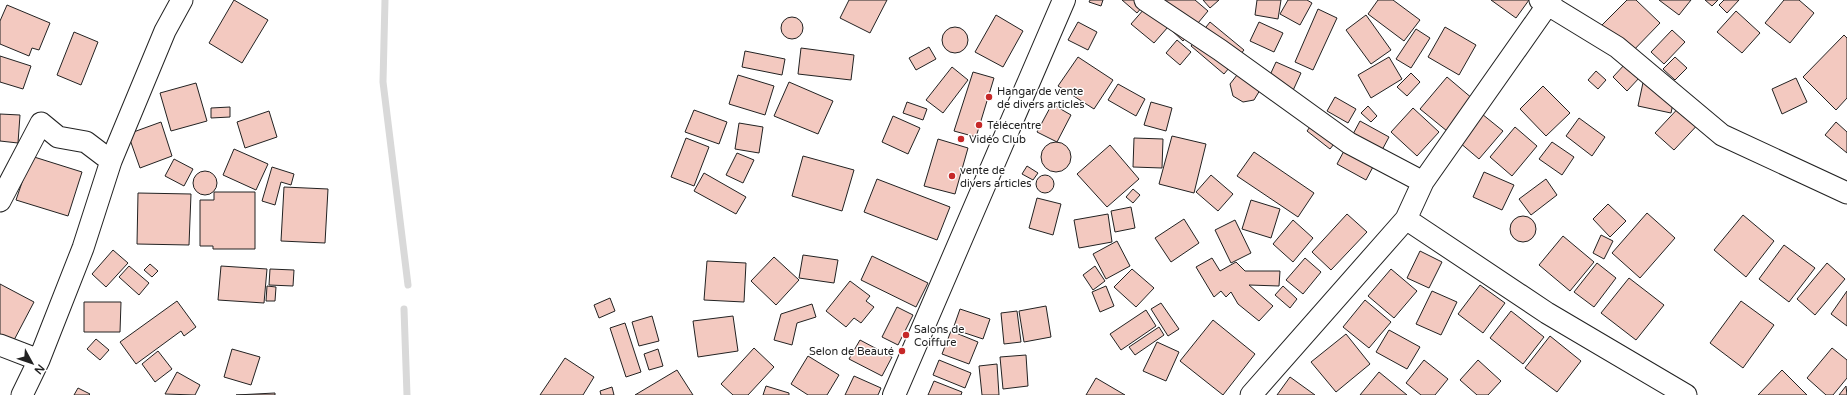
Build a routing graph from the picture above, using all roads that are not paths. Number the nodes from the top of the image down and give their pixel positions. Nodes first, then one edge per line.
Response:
1 (182, 0) edge
2 (1064, 0) edge
3 (1145, 0) edge
4 (1547, 2) edge
5 (111, 161) junction
6 (1423, 182) junction
7 (1847, 193) edge
8 (0, 202) edge
9 (1406, 219) junction
10 (0, 345) edge
11 (39, 360) junction
12 (22, 395) edge
13 (894, 395) edge
14 (1252, 395) edge
15 (1686, 395) edge

1 - 5 street
2 - 13 main road
3 - 6 street
4 - 6 street
4 - 7 street
5 - 8 street
5 - 11 street
6 - 9 street
9 - 14 street
9 - 15 street
10 - 11 street
11 - 12 street

